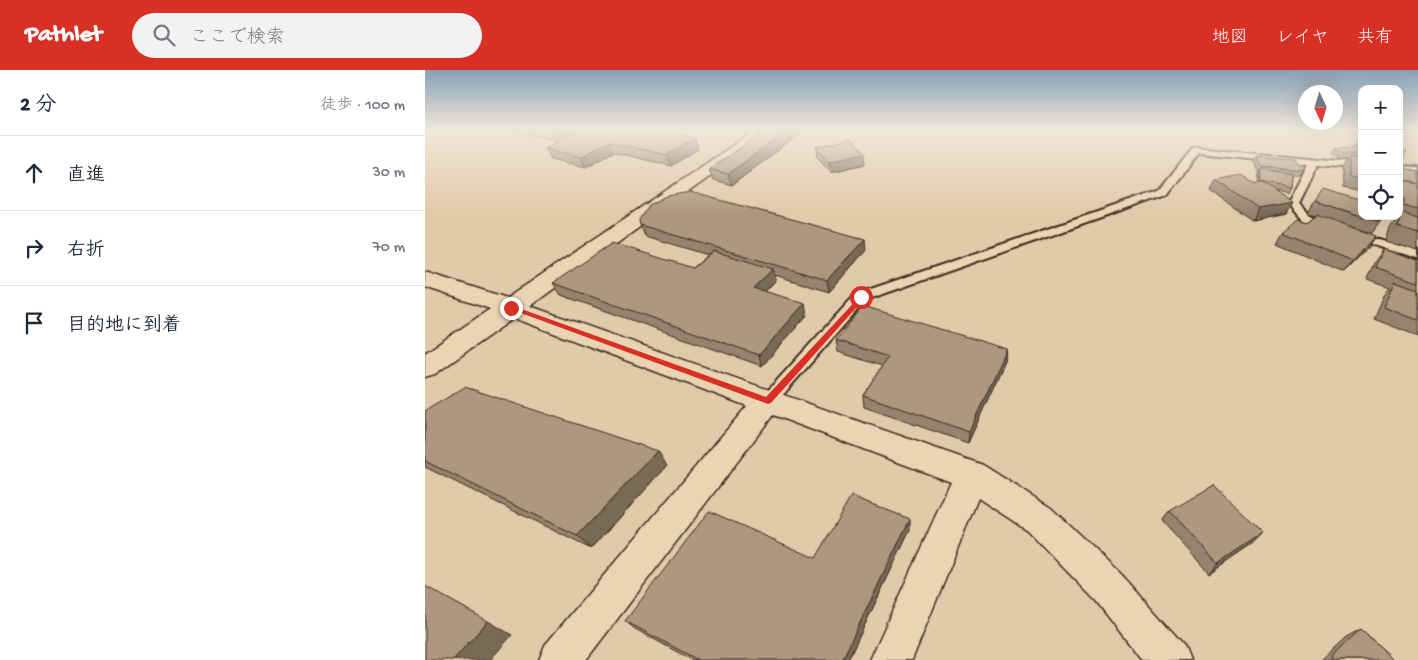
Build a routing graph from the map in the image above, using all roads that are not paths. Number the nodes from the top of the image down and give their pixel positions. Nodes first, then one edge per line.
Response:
1 (728, 157) edge
2 (1191, 157) edge
3 (1260, 157) edge
4 (1314, 162) junction
5 (1358, 166) edge
6 (1403, 170) edge
7 (1418, 171) edge
8 (1418, 255) edge
9 (425, 279) edge
10 (511, 308) junction
11 (425, 367) edge
12 (768, 401) junction
13 (971, 475) junction
14 (560, 660) edge
15 (891, 660) edge
16 (1169, 660) edge

1 - 10 street
2 - 12 lane
3 - 4 lane
4 - 5 lane
4 - 8 lane
6 - 7 lane
9 - 10 street
10 - 11 street
10 - 12 street
12 - 13 street
12 - 14 street
13 - 15 street
13 - 16 street

